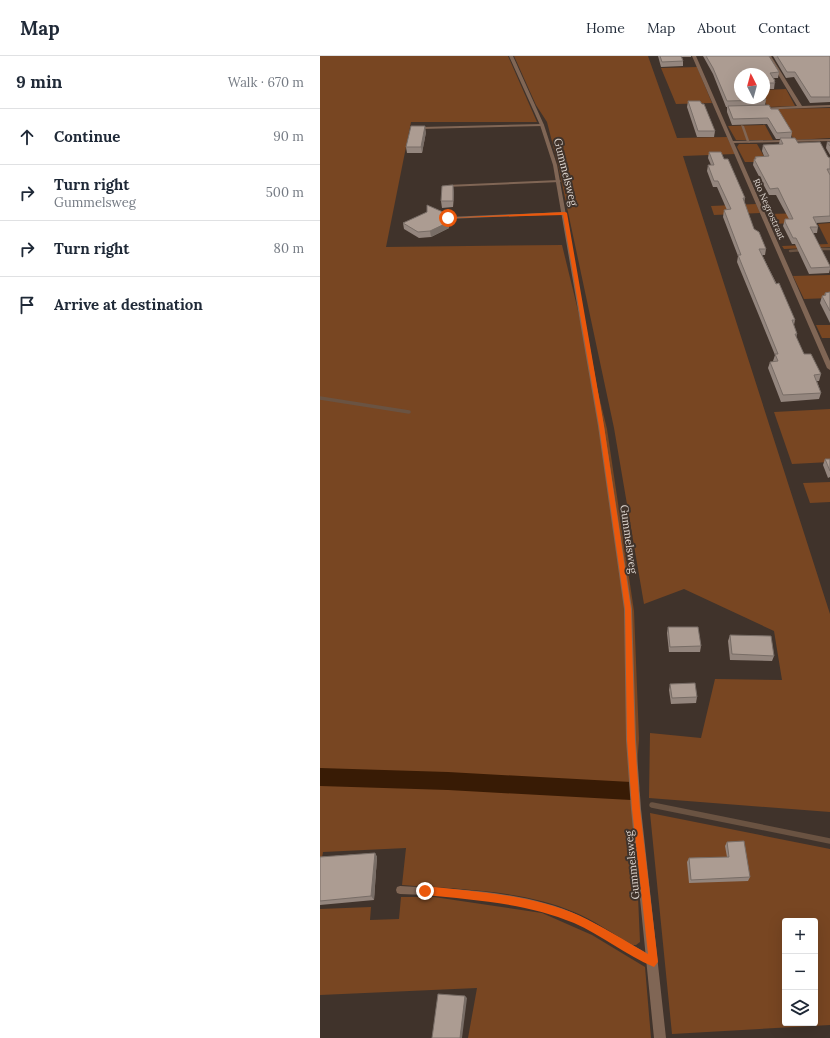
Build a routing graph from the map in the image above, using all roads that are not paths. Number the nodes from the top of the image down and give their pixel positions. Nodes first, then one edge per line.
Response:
1 (511, 56) edge
2 (694, 56) edge
3 (769, 56) edge
4 (830, 106) edge
5 (800, 107) junction
6 (756, 109) edge
7 (718, 110) junction
8 (725, 110) dead end
9 (542, 125) junction
10 (742, 126) edge
11 (421, 128) edge
12 (818, 140) junction
13 (830, 140) edge
14 (732, 142) junction
15 (749, 142) junction
16 (821, 146) edge
17 (559, 181) junction
18 (443, 186) edge
19 (565, 213) junction
20 (448, 218) edge
21 (830, 368) edge
22 (400, 890) dead end
23 (654, 962) junction
24 (660, 1038) edge

1 - 9 street, Gummelsweg
2 - 7 street, Rio Negrostraat
3 - 5 street
4 - 5 street
5 - 6 street
7 - 8 street
7 - 14 street, Rio Negrostraat
9 - 11 lane
9 - 17 street, Gummelsweg
10 - 15 lane
12 - 13 street
12 - 15 street
12 - 16 street
14 - 15 street
14 - 21 street, Rio Negrostraat
17 - 18 lane
17 - 19 street, Gummelsweg
19 - 20 lane
19 - 23 street, Gummelsweg
22 - 23 lane
23 - 24 street, Gummelsweg

